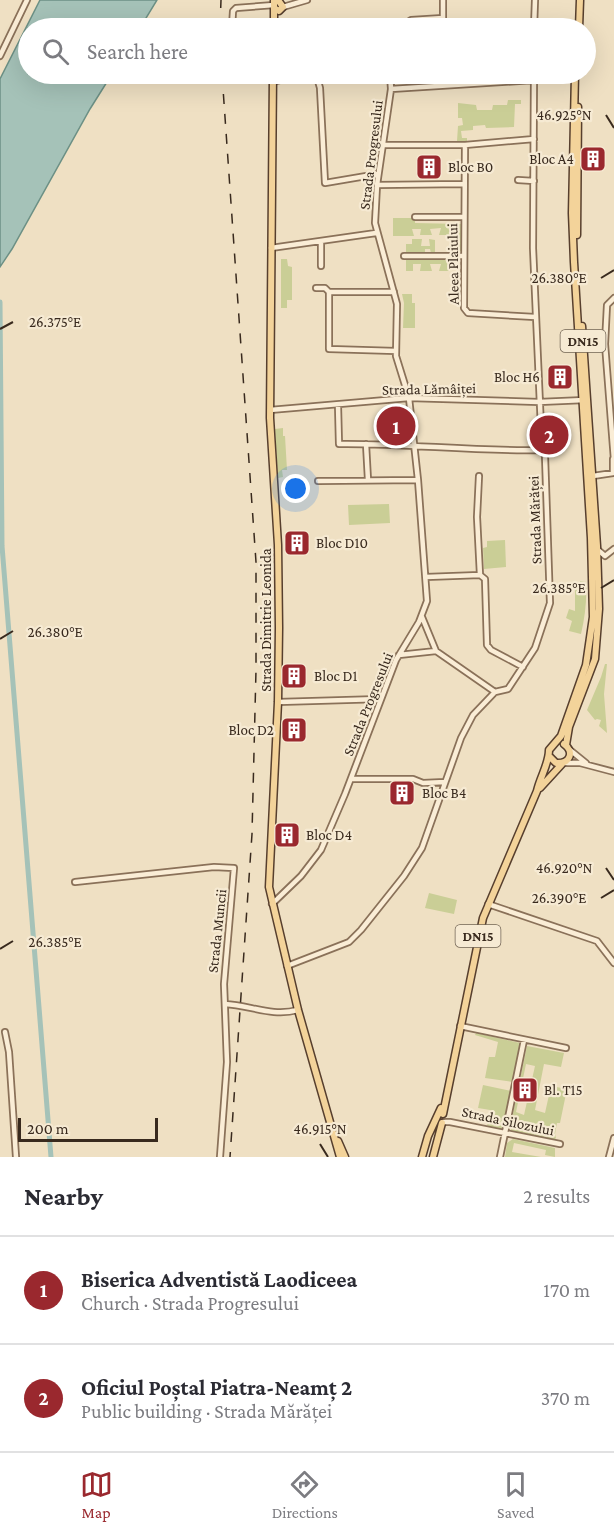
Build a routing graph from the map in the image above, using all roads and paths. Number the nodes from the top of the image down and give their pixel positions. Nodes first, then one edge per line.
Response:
1 (27, 0) edge
2 (307, 0) edge
3 (443, 0) edge
4 (535, 0) edge
5 (578, 0) edge
6 (277, 5) edge
7 (18, 18) edge
8 (232, 18) edge
9 (443, 18) edge
10 (534, 18) edge
11 (577, 18) edge
12 (18, 19) edge
13 (0, 56) edge
14 (273, 84) edge
15 (319, 84) edge
16 (391, 84) edge
17 (470, 84) edge
18 (534, 84) edge
19 (576, 84) edge
20 (391, 89) junction
21 (534, 139) junction
22 (383, 145) junction
23 (465, 145) junction
24 (378, 174) junction
25 (518, 180) dead end
26 (534, 181) junction
27 (464, 183) junction
28 (377, 185) junction
29 (415, 217) dead end
30 (464, 217) junction
31 (376, 232) junction
32 (321, 242) junction
33 (271, 248) junction
34 (404, 256) dead end
35 (464, 256) junction
36 (321, 266) dead end
37 (316, 288) dead end
38 (329, 292) junction
39 (394, 292) junction
40 (614, 298) edge
41 (535, 317) junction
42 (396, 351) junction
43 (409, 398) junction
44 (585, 400) junction
45 (539, 402) junction
46 (338, 405) junction
47 (270, 410) junction
48 (366, 444) junction
49 (414, 446) junction
50 (542, 450) junction
51 (613, 459) edge
52 (614, 473) edge
53 (479, 476) dead end
54 (593, 476) junction
55 (368, 480) junction
56 (418, 480) junction
57 (614, 480) edge
58 (318, 481) dead end
59 (597, 549) junction
60 (613, 550) edge
61 (480, 575) junction
62 (426, 578) junction
63 (421, 617) junction
64 (436, 651) junction
65 (399, 655) junction
66 (523, 667) junction
67 (495, 692) junction
68 (381, 699) junction
69 (278, 702) junction
70 (557, 743) junction
71 (568, 747) junction
72 (550, 757) junction
73 (564, 763) junction
74 (588, 765) junction
75 (614, 772) edge
76 (351, 779) junction
77 (445, 782) junction
78 (537, 791) junction
79 (75, 882) dead end
80 (488, 904) junction
81 (272, 905) junction
82 (614, 963) edge
83 (287, 966) junction
84 (225, 1004) junction
85 (298, 1010) junction
86 (460, 1026) junction
87 (5, 1032) dead end
88 (524, 1040) junction
89 (566, 1048) dead end
90 (442, 1119) junction
91 (330, 1124) junction
92 (505, 1133) junction
93 (614, 1138) edge
94 (560, 1144) dead end
95 (16, 1157) edge
96 (220, 1157) edge
97 (340, 1157) edge
98 (345, 1157) edge
99 (422, 1157) edge
100 (433, 1157) edge
101 (500, 1157) edge
102 (609, 1157) edge

1 - 7 street
2 - 6 street
3 - 9 street
4 - 10 street
5 - 11 main road
6 - 8 street
12 - 13 street
14 - 33 main road, Strada Dimitrie Leonida
15 - 24 street
16 - 20 street
17 - 20 street, Strada Progresului
18 - 21 street, Strada Mărăței
19 - 44 main road, DN15
20 - 22 street, Strada Progresului
21 - 23 street
21 - 26 street, Strada Mărăței
22 - 23 street
22 - 24 street, Strada Progresului
23 - 27 street, Aleea Plaiului
24 - 28 street, Strada Progresului
25 - 26 street
26 - 41 street, Strada Mărăței
27 - 28 street
27 - 30 street, Aleea Plaiului
28 - 31 street, Strada Progresului
29 - 30 street
30 - 35 street, Aleea Plaiului
31 - 32 street
31 - 39 street, Strada Progresului
32 - 33 street
32 - 36 street
33 - 47 main road, Strada Dimitrie Leonida
34 - 35 street
35 - 41 street, Aleea Plaiului
37 - 38 street
38 - 39 street
38 - 42 street
39 - 42 street, Strada Progresului
40 - 51 street
41 - 45 street, Strada Mărăței
42 - 43 street, Strada Progresului
43 - 45 street, Strada Lămâiței
43 - 46 street, Strada Lămâiței
43 - 49 street, Strada Progresului
44 - 45 street, Strada Lămâiței
44 - 54 main road, DN15
44 - 70 main road, DN15
45 - 50 street, Strada Mărăței
46 - 47 street, Strada Lămâiței
46 - 48 street
47 - 69 main road, Strada Dimitrie Leonida
48 - 49 street
48 - 55 street
49 - 50 street
49 - 56 street, Strada Progresului
50 - 66 street, Strada Mărăței
51 - 52 street
52 - 54 street
52 - 57 street
53 - 61 street
54 - 59 main road, DN15
55 - 56 street
55 - 58 street
56 - 62 street, Strada Progresului
59 - 60 street
59 - 71 main road, DN15
61 - 62 street
61 - 66 street
62 - 63 street, Strada Progresului
63 - 64 street
63 - 65 street, Strada Progresului
64 - 65 street
64 - 67 street
65 - 68 street, Strada Progresului
66 - 67 street, Strada Mărăței
67 - 77 street, Strada Mărăței
68 - 69 street
68 - 76 street, Strada Progresului
69 - 81 main road, Strada Dimitrie Leonida
70 - 71 main road
70 - 72 main road, DN15
71 - 73 main road, DN15
71 - 74 street
72 - 73 main road
72 - 78 main road, DN15
73 - 74 street
73 - 78 main road, DN15
74 - 75 street
76 - 77 street
76 - 81 street, Strada Progresului
77 - 83 street, Strada Mărăței
78 - 80 main road, DN15
79 - 84 street, Strada Muncii
80 - 82 street
80 - 86 main road, DN15
81 - 83 main road, Strada Dimitrie Leonida
83 - 85 main road, Strada Dimitrie Leonida
84 - 85 street
84 - 96 street, Strada Muncii
85 - 91 main road, Strada Dimitrie Leonida
86 - 88 street
86 - 90 main road, DN15
87 - 95 street
88 - 89 street
88 - 92 street
90 - 92 street, Strada Silozului
90 - 99 main road
90 - 100 main road, DN15
91 - 97 main road, Strada Dimitrie Leonida
91 - 98 main road
92 - 94 street, Strada Silozului
92 - 101 street
93 - 102 street

